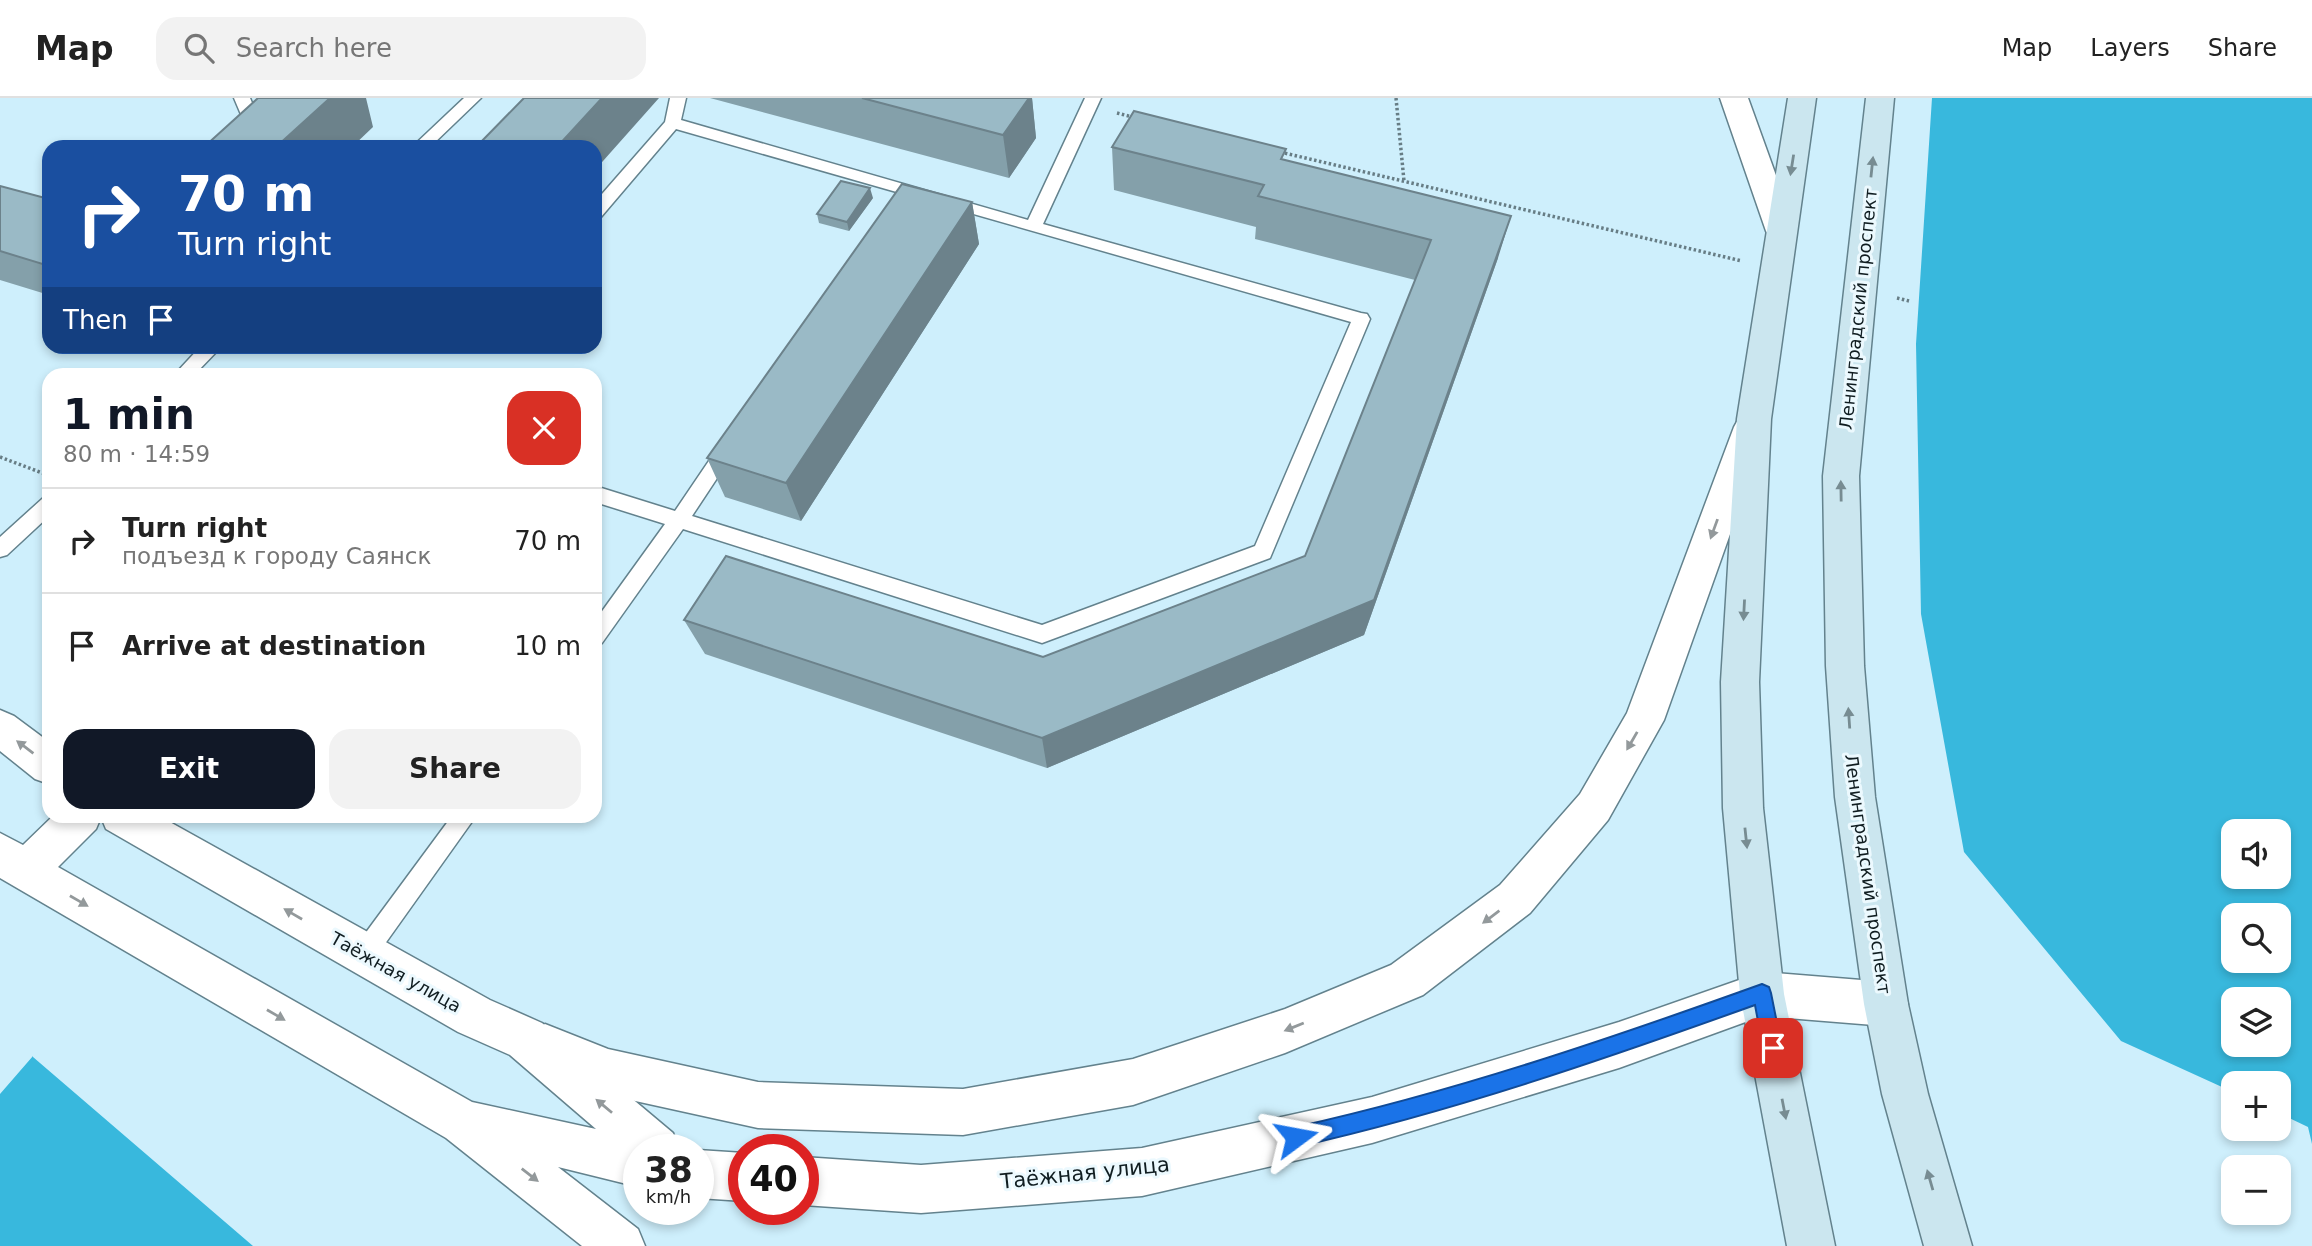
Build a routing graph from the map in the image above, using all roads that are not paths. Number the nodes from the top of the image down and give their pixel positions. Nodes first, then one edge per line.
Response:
1 (242, 98) edge
2 (473, 98) edge
3 (678, 98) edge
4 (1734, 98) edge
5 (1802, 98) edge
6 (1880, 98) edge
7 (1091, 102) edge
8 (673, 123) junction
9 (251, 140) edge
10 (428, 140) edge
11 (602, 205) edge
12 (1034, 227) junction
13 (1781, 231) junction
14 (205, 354) edge
15 (190, 368) edge
16 (1754, 419) junction
17 (742, 429) edge
18 (602, 496) edge
19 (42, 510) edge
20 (678, 520) junction
21 (0, 549) edge
22 (602, 627) edge
23 (0, 729) edge
24 (42, 761) edge
25 (71, 823) edge
26 (133, 823) edge
27 (460, 823) edge
28 (13, 862) edge
29 (364, 954) junction
30 (1762, 993) junction
31 (1886, 1004) junction
32 (526, 1039) junction
33 (462, 1122) junction
34 (637, 1134) edge
35 (623, 1159) edge
36 (819, 1182) edge
37 (621, 1246) edge
38 (1811, 1246) edge
39 (1948, 1246) edge

1 - 9 lane
2 - 10 lane
3 - 8 lane
4 - 13 street
5 -> 13 main road
31 -> 6 main road, Ленинградский проспект
7 - 12 lane
8 - 11 lane
8 - 12 lane
12 - 20 lane
13 - 16 main road
14 - 15 lane
16 -> 30 main road
16 -> 32 street
17 - 20 lane
18 - 20 lane
19 - 21 lane
20 - 22 lane
24 -> 23 street
25 - 28 street
29 -> 26 street, Таёжная улица
27 - 29 lane
28 -> 33 street
29 - 32 street, Таёжная улица
30 - 31 street, Ленинградский проспект
30 - 36 street, Таёжная улица
30 -> 38 main road
39 -> 31 main road
34 -> 32 street, Таёжная улица
33 - 35 street
33 -> 37 street

